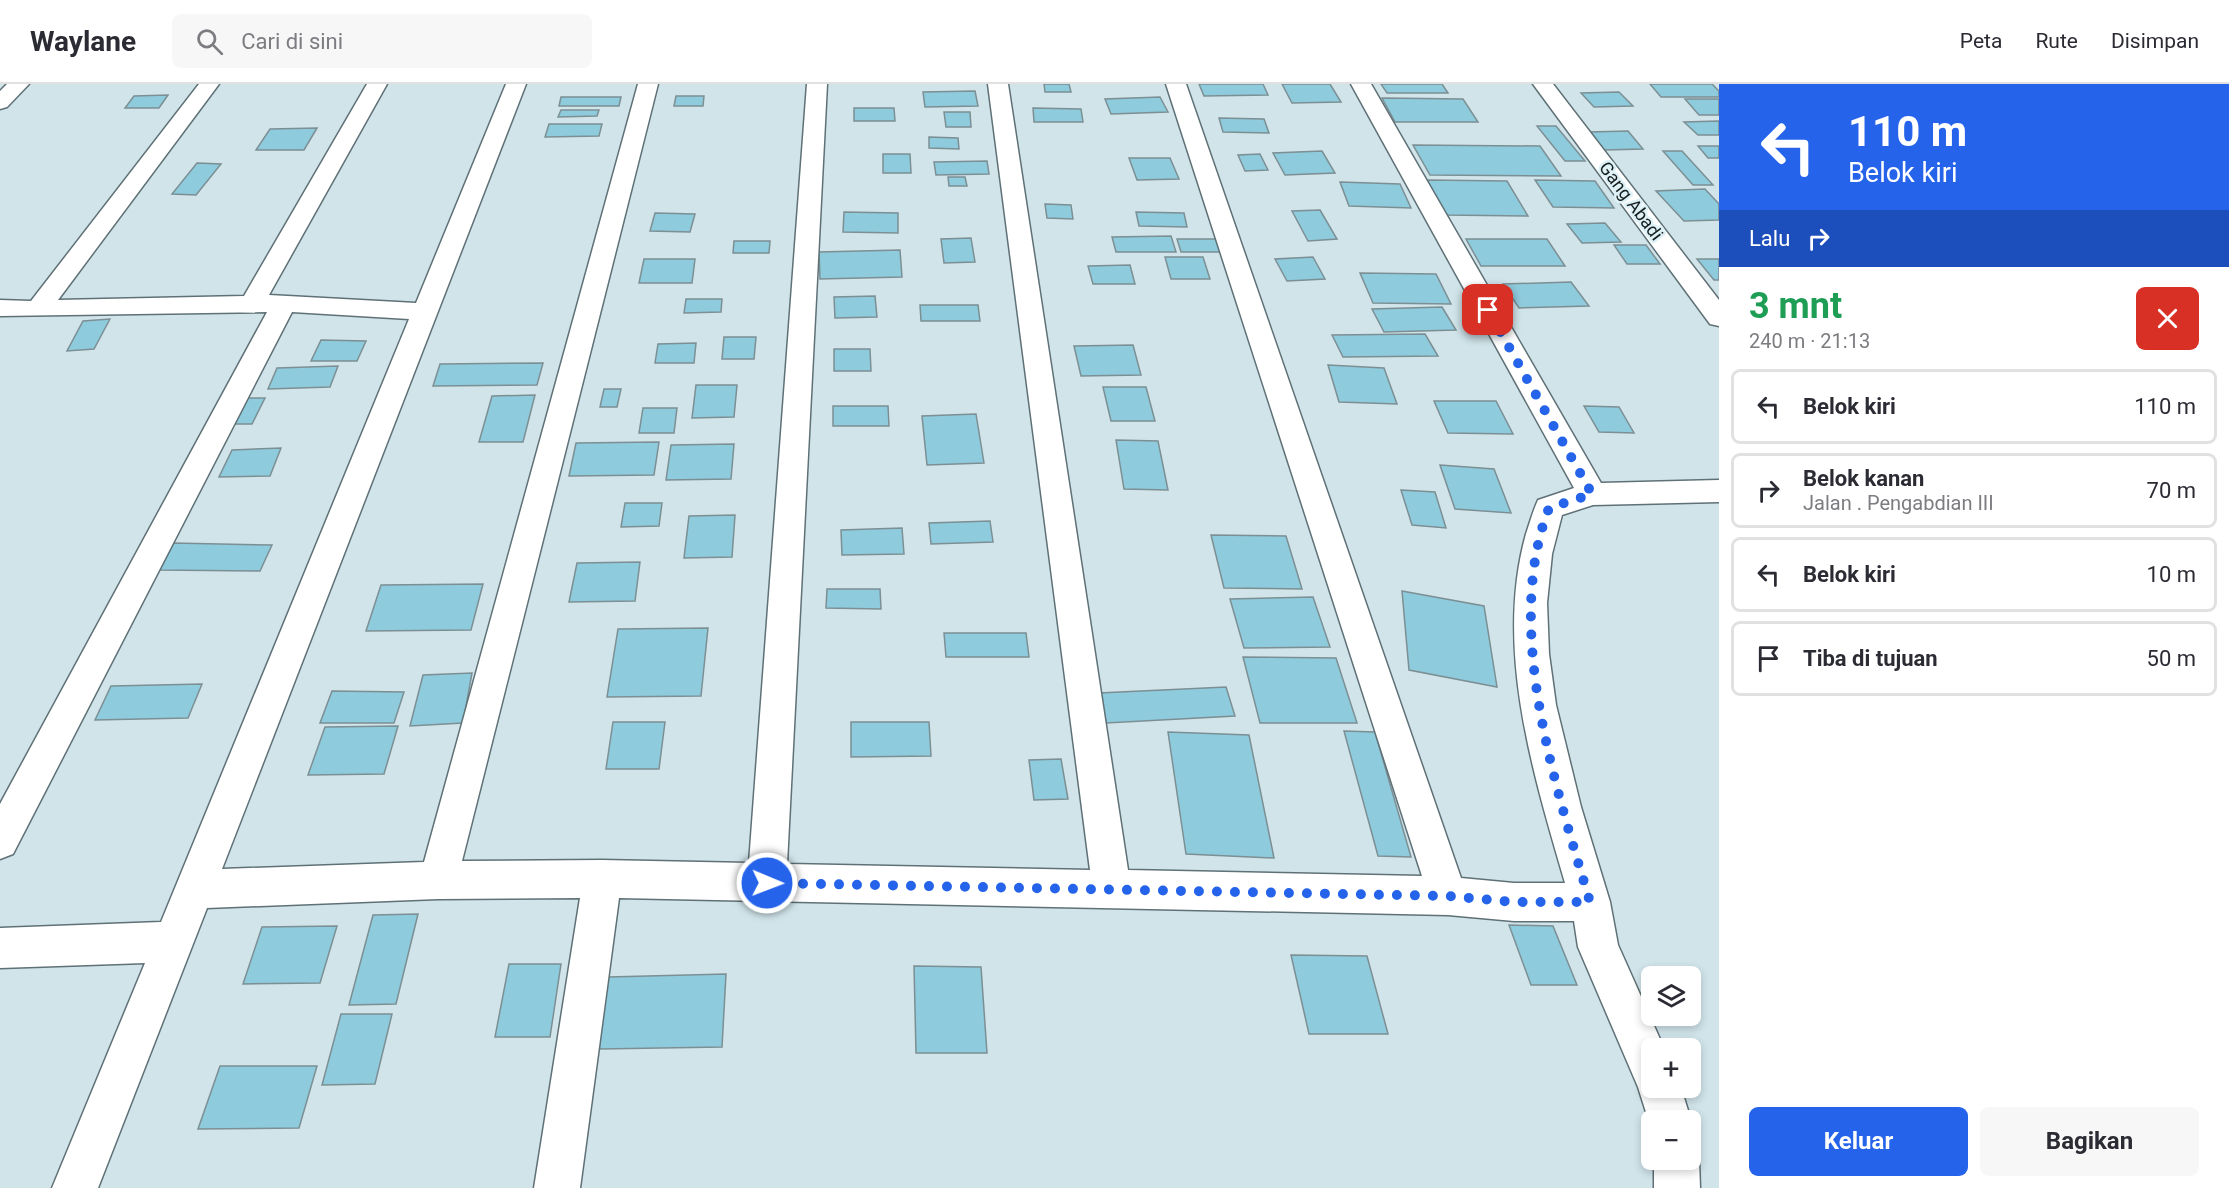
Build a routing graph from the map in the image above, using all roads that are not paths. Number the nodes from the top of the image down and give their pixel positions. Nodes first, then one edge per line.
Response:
1 (19, 84) edge
2 (209, 84) edge
3 (377, 84) edge
4 (516, 84) edge
5 (648, 84) edge
6 (817, 84) edge
7 (998, 84) edge
8 (1176, 84) edge
9 (1361, 84) edge
10 (1543, 84) edge
11 (0, 103) edge
12 (252, 303) junction
13 (284, 303) junction
14 (0, 308) edge
15 (38, 309) junction
16 (424, 312) junction
17 (1719, 318) edge
18 (1719, 491) edge
19 (1592, 494) junction
20 (0, 841) edge
21 (602, 879) junction
22 (438, 880) junction
23 (767, 883) junction
24 (194, 889) junction
25 (1112, 891) junction
26 (1448, 896) junction
27 (1590, 902) junction
28 (174, 942) junction
29 (0, 948) edge
30 (1641, 1045) edge
31 (1676, 1170) edge
32 (75, 1188) edge
33 (557, 1188) edge
34 (1677, 1188) edge

1 - 11 street
2 - 15 street
3 - 12 street
4 - 16 street
5 - 22 street
6 - 23 street
7 - 25 street
8 - 26 street
9 - 19 street
10 - 17 street, Gang Abadi
12 - 13 street
12 - 15 street
13 - 16 street
13 - 20 street
14 - 15 street
16 - 24 street
18 - 19 street
19 - 27 street
21 - 22 street
21 - 23 street
21 - 33 street
22 - 24 street
23 - 25 street
24 - 28 street
25 - 26 street
26 - 27 street
27 - 30 street
28 - 29 street
28 - 32 street
31 - 34 street

